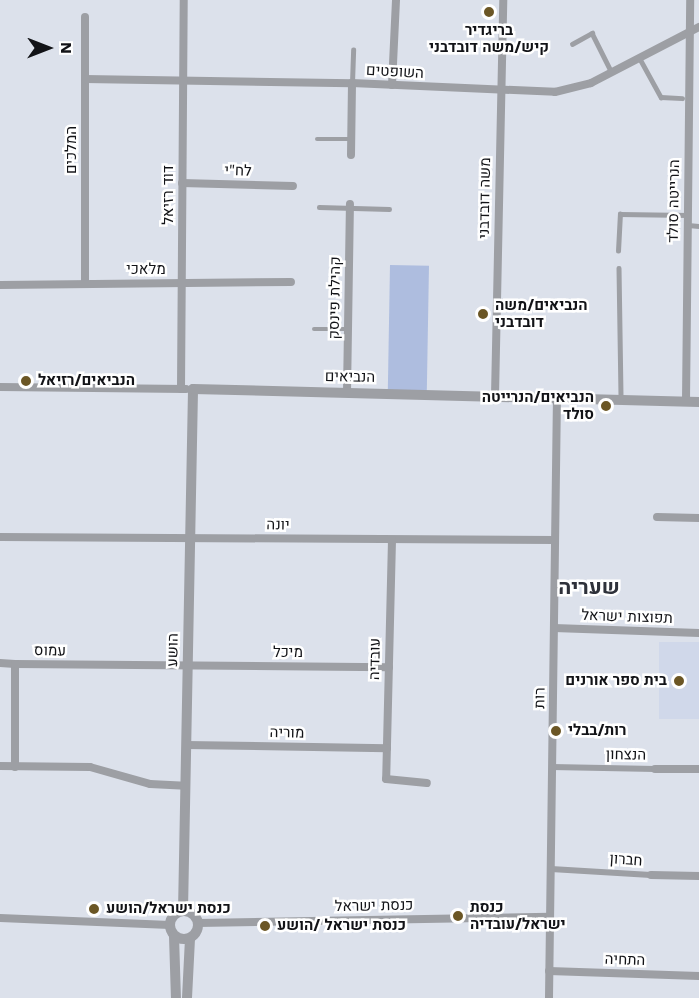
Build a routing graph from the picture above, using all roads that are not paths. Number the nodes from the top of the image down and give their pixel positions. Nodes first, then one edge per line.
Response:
1 (184, 0) edge
2 (396, 0) edge
3 (502, 0) edge
4 (690, 0) edge
5 (85, 17) dead end
6 (699, 27) edge
7 (690, 31) junction
8 (572, 44) dead end
9 (353, 50) dead end
10 (639, 57) junction
11 (611, 71) junction
12 (183, 78) junction
13 (85, 79) junction
14 (352, 83) junction
15 (393, 85) junction
16 (501, 92) junction
17 (682, 98) dead end
18 (317, 139) dead end
19 (351, 139) junction
20 (351, 155) dead end
21 (699, 176) edge
22 (688, 181) junction
23 (182, 183) junction
24 (293, 186) dead end
25 (350, 206) junction
26 (319, 207) dead end
27 (389, 209) dead end
28 (688, 215) junction
29 (688, 225) junction
30 (699, 226) edge
31 (618, 252) dead end
32 (620, 268) dead end
33 (291, 282) dead end
34 (182, 283) junction
35 (85, 284) junction
36 (0, 285) edge
37 (314, 329) dead end
38 (348, 329) junction
39 (0, 387) edge
40 (181, 389) junction
41 (193, 389) junction
42 (346, 392) junction
43 (495, 396) junction
44 (557, 398) junction
45 (621, 399) junction
46 (686, 401) junction
47 (699, 402) edge
48 (657, 517) dead end
49 (699, 518) edge
50 (0, 537) edge
51 (189, 538) junction
52 (392, 540) junction
53 (555, 540) junction
54 (554, 628) junction
55 (699, 633) edge
56 (0, 663) edge
57 (15, 664) junction
58 (188, 666) junction
59 (389, 667) junction
60 (186, 745) junction
61 (387, 748) junction
62 (0, 766) edge
63 (15, 767) junction
64 (552, 767) junction
65 (655, 769) joint
66 (699, 769) edge
67 (427, 783) dead end
68 (185, 786) junction
69 (551, 868) junction
70 (651, 875) joint
71 (699, 876) edge
72 (183, 911) junction
73 (550, 917) junction
74 (0, 918) edge
75 (198, 923) junction
76 (172, 930) junction
77 (190, 938) junction
78 (549, 971) junction
79 (699, 976) edge
80 (176, 998) edge
81 (187, 998) edge
82 (549, 998) edge

1 - 12 street, דוד רזיאל
2 - 15 street
3 - 16 street, משה דובדבני
4 - 7 street, הנרייטה סולד
5 - 13 street, המלכים
6 - 7 street, השופטים
7 - 10 street, השופטים
7 - 22 street, הנרייטה סולד
8 - 11 lane
9 - 14 lane
10 - 11 street, השופטים
10 - 17 lane
11 - 16 street, השופטים
12 - 13 street, השופטים
12 - 14 street, השופטים
12 - 23 street, דוד רזיאל
13 - 35 street, המלכים
14 - 15 street, השופטים
14 - 19 street
15 - 16 street, השופטים
16 - 43 street, משה דובדבני
18 - 19 lane
19 - 20 street
21 - 22 street
22 - 28 street, הנרייטה סולד
23 - 24 street, לח"י
23 - 34 street, דוד רזיאל
25 - 26 lane
25 - 27 lane
25 - 38 street, קהילת פינסק
28 - 29 street, הנרייטה סולד
28 - 31 lane
29 - 30 lane
29 - 46 street, הנרייטה סולד
32 - 45 lane
33 - 34 street, מלאכי
34 - 35 street, מלאכי
34 - 40 street, דוד רזיאל
35 - 36 street, מלאכי
37 - 38 lane
38 - 42 street, קהילת פינסק
39 - 40 street, הנביאים
40 - 41 street, הנביאים
41 - 42 street, הנביאים
41 - 51 street, הושע
42 - 43 street, הנביאים
43 - 44 street, הנביאים
44 - 45 street, הנביאים
44 - 53 street, רות
45 - 46 street, הנביאים
46 - 47 street, הנביאים
48 - 49 street
50 - 51 street, יונה
51 - 52 street, יונה
51 - 58 street, הושע
52 - 53 street, יונה
52 - 59 street, עובדיה
53 - 54 street, רות
54 - 55 street, תפוצות ישראל
54 - 64 street, רות
56 - 57 street
57 - 58 street, עמוס
57 - 63 street, עמוס
58 - 59 street, מיכל
58 - 60 street, הושע
59 - 61 street, עובדיה
60 - 61 street, מוריה
60 - 68 street, הושע
61 - 67 street, עובדיה
62 - 63 street
63 - 68 street
64 - 65 street, הנצחון
64 - 69 street, רות
65 - 66 street, הנצחון
68 - 72 street, הושע
69 - 70 street, חברון
69 - 73 street, רות
70 - 71 street, חברון
72 - 75 street
72 - 76 street
73 - 75 street, כנסת ישראל
73 - 78 street, רות
74 - 76 street
75 - 77 street
76 - 77 street
76 - 80 street
77 - 81 street
78 - 79 street, התחיה
78 - 82 street, רות

